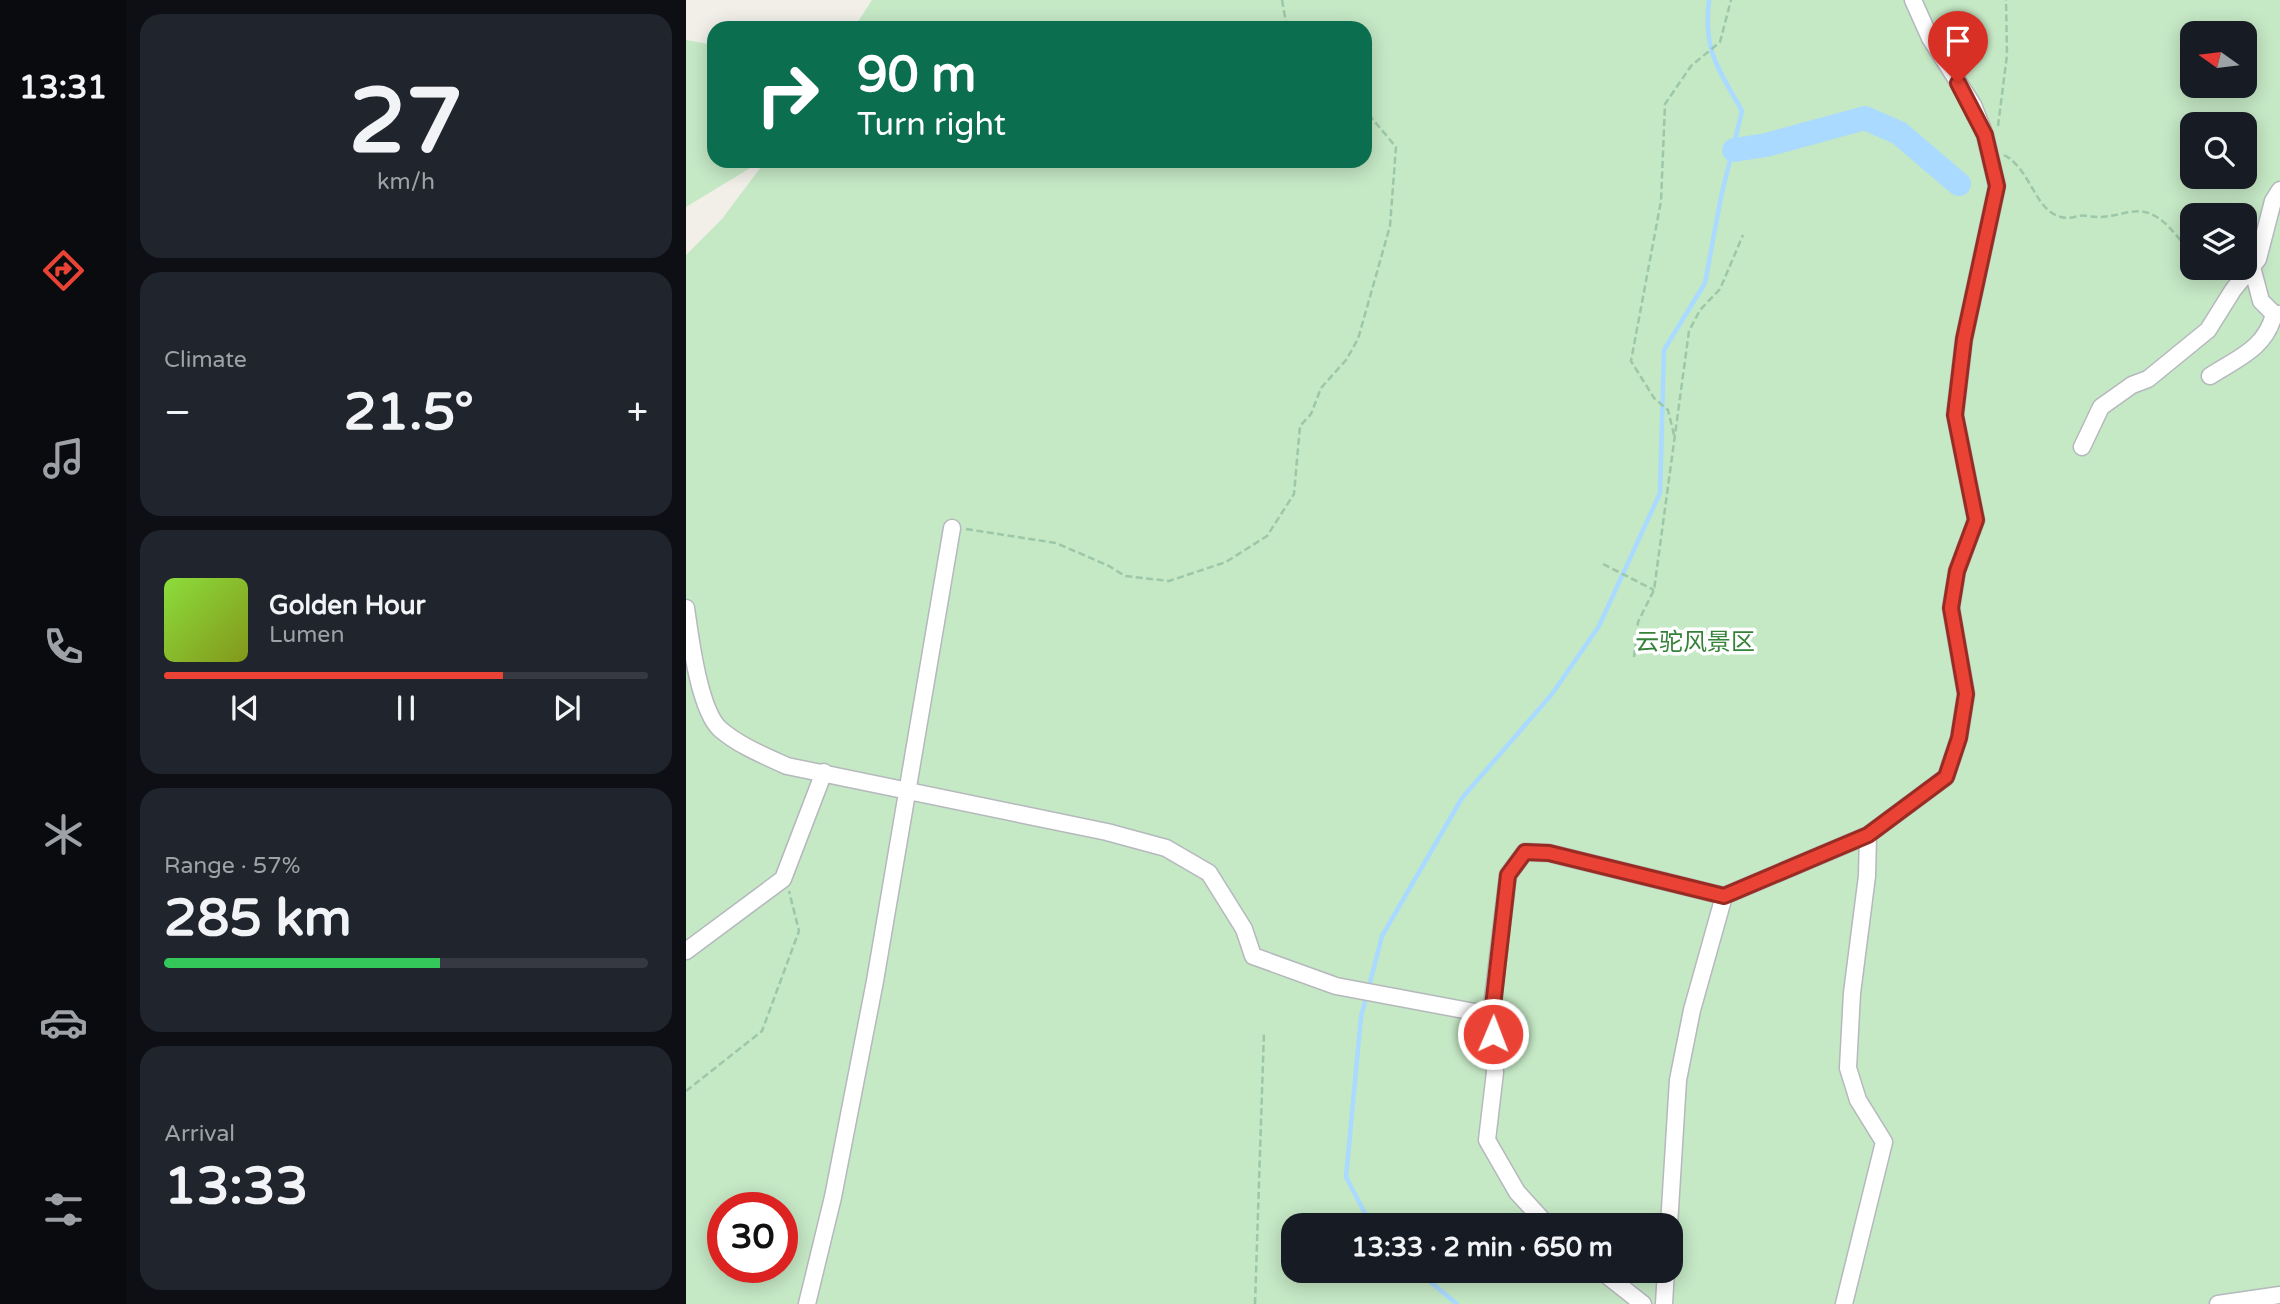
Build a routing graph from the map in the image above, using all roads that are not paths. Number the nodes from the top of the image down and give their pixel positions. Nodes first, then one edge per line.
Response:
1 (1913, 0) edge
2 (2280, 190) edge
3 (2257, 260) edge
4 (2242, 280) edge
5 (2255, 280) edge
6 (2277, 314) edge
7 (2210, 376) dead end
8 (2082, 447) dead end
9 (952, 528) road end
10 (686, 608) edge
11 (686, 627) edge
12 (691, 643) junction
13 (824, 772) junction
14 (907, 789) junction
15 (1868, 835) junction
16 (1724, 896) junction
17 (686, 951) edge
18 (1492, 1015) junction
19 (1536, 1213) edge
20 (1670, 1213) edge
21 (1616, 1283) edge
22 (1665, 1283) edge
23 (2280, 1295) edge
24 (807, 1304) edge
25 (1643, 1304) edge
26 (1664, 1304) edge
27 (1844, 1304) edge
28 (2218, 1304) edge

1 - 15 street
2 - 3 street
4 - 8 street
5 - 6 street
6 - 7 street
9 - 14 street
10 - 12 street
11 - 12 street
12 - 13 street
13 - 14 street
13 - 17 street
14 - 18 street
14 - 24 street
15 - 16 street
15 - 27 street
16 - 18 street
16 - 20 street
18 - 19 street
21 - 25 street
22 - 26 street
23 - 28 street

